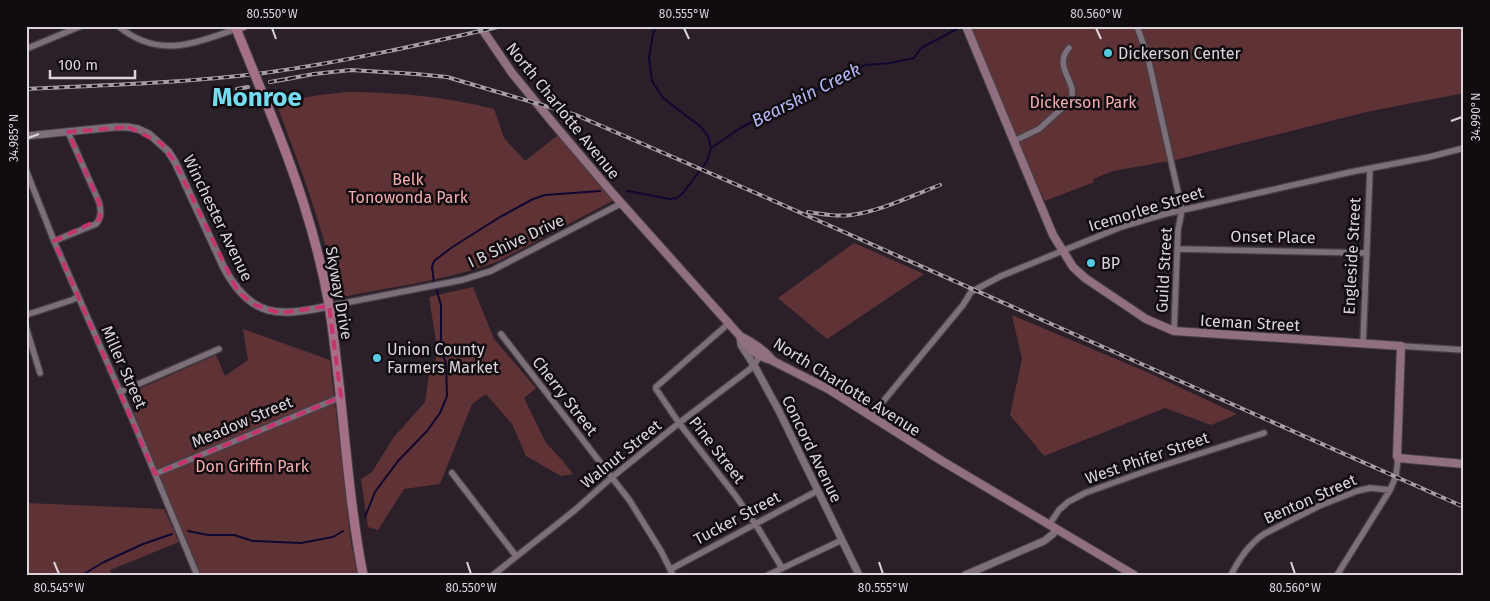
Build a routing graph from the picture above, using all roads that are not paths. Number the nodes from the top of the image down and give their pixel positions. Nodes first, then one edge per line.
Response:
1 (81, 26) edge
2 (118, 26) edge
3 (480, 26) edge
4 (966, 26) edge
5 (1137, 26) edge
6 (239, 27) edge
7 (1069, 48) dead end
8 (26, 49) edge
9 (68, 132) junction
10 (26, 136) edge
11 (1014, 141) junction
12 (1464, 148) edge
13 (1370, 169) junction
14 (26, 170) edge
15 (622, 203) junction
16 (1182, 210) junction
17 (54, 241) junction
18 (1178, 249) junction
19 (1061, 250) junction
20 (1367, 253) junction
21 (77, 297) junction
22 (329, 306) junction
23 (26, 315) edge
24 (728, 324) junction
25 (26, 327) edge
26 (1174, 331) junction
27 (501, 334) dead end
28 (740, 336) junction
29 (1363, 344) junction
30 (1401, 346) junction
31 (219, 349) dead end
32 (1464, 350) edge
33 (762, 354) junction
34 (754, 365) junction
35 (40, 373) dead end
36 (120, 392) junction
37 (341, 397) junction
38 (871, 416) junction
39 (680, 423) junction
40 (1264, 433) dead end
41 (1398, 458) junction
42 (1464, 464) edge
43 (452, 473) dead end
44 (155, 474) junction
45 (611, 478) junction
46 (1390, 490) junction
47 (817, 491) junction
48 (755, 524) junction
49 (1052, 527) junction
50 (842, 540) junction
51 (516, 556) junction
52 (782, 568) junction
53 (672, 572) edge
54 (197, 575) edge
55 (364, 575) edge
56 (493, 575) edge
57 (768, 575) edge
58 (859, 575) edge
59 (965, 575) edge
60 (1134, 575) edge
61 (1231, 575) edge
62 (1337, 575) edge

1 - 8 street
2 - 6 street
3 - 15 main road, North Charlotte Avenue
4 - 11 main road, Iceman Street
5 - 16 street
6 - 22 main road, Skyway Drive, bridge
7 - 11 street
9 - 10 street, Winchester Avenue
9 - 17 street
9 - 22 street, Winchester Avenue
11 - 19 main road, Iceman Street
12 - 13 street, Icemorlee Street
13 - 16 street, Icemorlee Street
13 - 20 street, Engleside Street
14 - 17 street, Miller Street
15 - 22 street, I B Shive Drive
15 - 24 main road, North Charlotte Avenue
16 - 18 street, Guild Street
16 - 19 street, Icemorlee Street
17 - 21 street, Miller Street
18 - 20 street, Onset Place
18 - 26 street, Guild Street
19 - 26 main road, Iceman Street
19 - 38 street, Icemorlee Street
20 - 29 street, Engleside Street
21 - 23 street
21 - 36 street, Miller Street
22 - 37 main road, Skyway Drive
24 - 28 main road, North Charlotte Avenue
24 - 39 street, Pine Street
25 - 35 street
26 - 29 main road, Iceman Street
27 - 45 street, Cherry Street
28 - 33 main road, North Charlotte Avenue
28 - 34 street, Concord Avenue
29 - 30 main road, Iceman Street
30 - 32 street, Iceman Street
30 - 41 main road
31 - 36 street
33 - 34 street, Walnut Street
33 - 38 main road, North Charlotte Avenue
34 - 39 street, Walnut Street
34 - 47 street, Concord Avenue
36 - 44 street, Miller Street
37 - 44 street, Meadow Street
37 - 55 main road, Skyway Drive
38 - 49 main road, North Charlotte Avenue
39 - 45 street, Walnut Street
39 - 48 street, Pine Street
40 - 49 street, West Phifer Street
41 - 42 main road
41 - 46 street
43 - 51 street
44 - 54 street, Miller Street
45 - 51 street, Walnut Street
45 - 53 street, Cherry Street
46 - 61 street, Benton Street
46 - 62 street
47 - 48 street, Tucker Street
47 - 50 street, Concord Avenue
48 - 52 street, Pine Street
48 - 53 street, Tucker Street
49 - 59 street, West Phifer Street
49 - 60 main road, North Charlotte Avenue
50 - 52 street
50 - 58 street, Concord Avenue
51 - 56 street, Walnut Street
52 - 57 street

